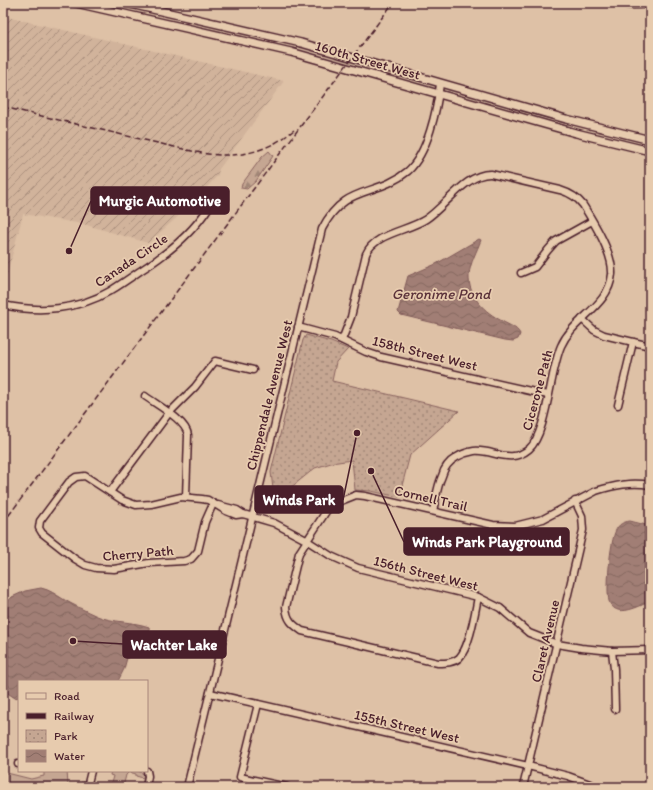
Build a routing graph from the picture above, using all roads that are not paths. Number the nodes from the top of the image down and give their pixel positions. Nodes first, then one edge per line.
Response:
1 (76, 3) edge
2 (126, 3) edge
3 (440, 84) junction
4 (439, 94) junction
5 (650, 140) edge
6 (650, 151) edge
7 (209, 207) dead end
8 (592, 221) junction
9 (521, 273) dead end
10 (3, 306) edge
11 (582, 319) junction
12 (298, 328) junction
13 (342, 340) junction
14 (633, 342) junction
15 (650, 346) edge
16 (253, 370) dead end
17 (548, 395) junction
18 (145, 396) dead end
19 (618, 405) dead end
20 (169, 413) junction
21 (82, 476) joint
22 (650, 485) edge
23 (110, 492) junction
24 (186, 497) junction
25 (575, 502) junction
26 (213, 504) junction
27 (433, 511) junction
28 (252, 517) junction
29 (306, 540) junction
30 (478, 597) junction
31 (557, 644) junction
32 (650, 650) edge
33 (612, 651) junction
34 (210, 693) junction
35 (258, 704) junction
36 (615, 709) dead end
37 (528, 766) junction
38 (91, 772) edge
39 (147, 772) edge
40 (87, 787) edge
41 (146, 787) edge
42 (188, 787) edge
43 (287, 787) edge
44 (523, 787) edge
45 (598, 787) edge

1 - 4 main road, 160th Street West
2 - 3 main road, 160th Street West
3 - 4 street, Chippendale Avenue West
3 - 5 main road, 160th Street West
4 - 6 main road, 160th Street West
4 - 12 street, Chippendale Avenue West
7 - 10 street, Canada Circle
8 - 9 street
8 - 11 street, Cicerone Path
8 - 13 street, Cicerone Path
11 - 14 street
11 - 17 street, Cicerone Path
12 - 13 street, 158th Street West
12 - 28 street, Chippendale Avenue West
13 - 17 street, 158th Street West
14 - 15 street
14 - 19 street
16 - 20 street
17 - 27 street, Cicerone Path
18 - 20 street
20 - 23 street
20 - 24 street
21 - 23 street, 156th Street West
21 - 26 street, Cherry Path
22 - 25 street, Cornell Trail
23 - 24 street, 156th Street West
24 - 26 street, 156th Street West
25 - 27 street, Cornell Trail
25 - 31 street, Claret Avenue
26 - 28 street, 156th Street West
27 - 29 street, Cornell Trail
28 - 29 street, 156th Street West
28 - 34 street, Chippendale Avenue West
29 - 30 street, 156th Street West
29 - 30 street, Cornell Trail
30 - 31 street, 156th Street West
31 - 33 street, 156th Street West
31 - 37 street, Claret Avenue
32 - 33 street, 156th Street West
33 - 36 street
34 - 35 street, 155th Street West
34 - 42 street, Chippendale Avenue West
35 - 37 street, 155th Street West
35 - 43 street
37 - 44 street, Claret Avenue
37 - 45 street, 155th Street West
38 - 40 street
39 - 41 street

